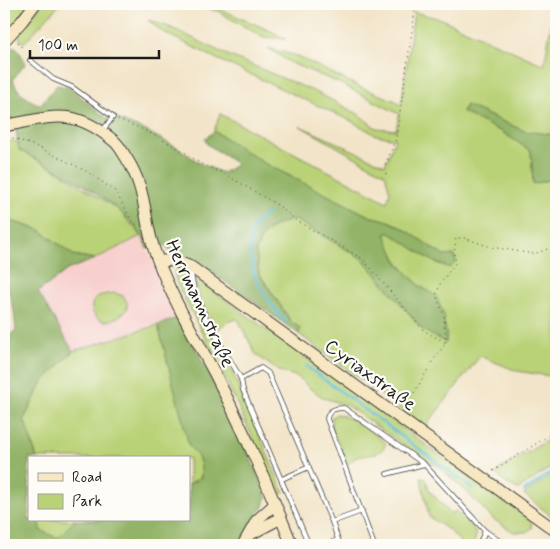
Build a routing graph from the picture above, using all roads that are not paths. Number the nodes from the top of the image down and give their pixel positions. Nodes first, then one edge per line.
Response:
1 (35, 4) edge
2 (4, 41) edge
3 (30, 60) road end
4 (4, 126) edge
5 (102, 132) junction
6 (159, 262) junction
7 (191, 267) junction
8 (241, 379) junction
9 (424, 464) junction
10 (310, 467) junction
11 (387, 474) dead end
12 (282, 479) junction
13 (275, 504) junction
14 (362, 512) junction
15 (281, 518) junction
16 (332, 522) junction
17 (485, 531) junction
18 (556, 531) edge
19 (249, 535) junction
20 (338, 540) junction
21 (243, 545) edge
22 (292, 545) edge
23 (309, 545) edge
24 (324, 545) edge
25 (340, 545) edge
26 (374, 545) edge
27 (478, 545) edge
28 (505, 545) edge

1 - 2 street
3 - 5 lane
4 - 5 street, Herrmannstraße
5 - 6 street, Herrmannstraße
6 - 7 street, Cyriaxstraße
6 - 13 street, Herrmannstraße
7 - 8 lane
7 - 18 street, Cyriaxstraße
8 - 10 lane
8 - 12 lane
9 - 11 lane
9 - 14 lane
9 - 17 lane
10 - 12 lane
10 - 16 lane
12 - 23 lane
13 - 15 street, Herrmannstraße
13 - 19 street
14 - 16 lane
14 - 26 lane
15 - 19 street
15 - 22 street, Herrmannstraße
16 - 20 lane
17 - 27 lane
17 - 28 lane
19 - 21 street
20 - 24 lane
20 - 25 lane

